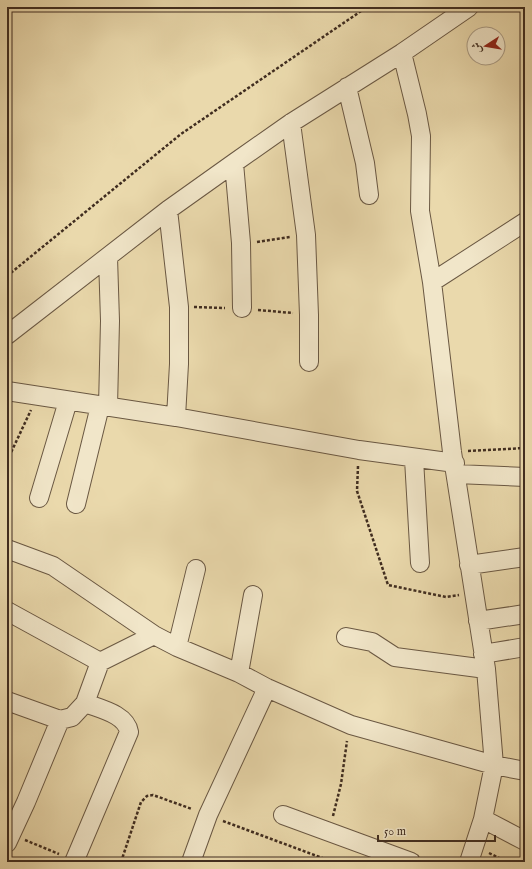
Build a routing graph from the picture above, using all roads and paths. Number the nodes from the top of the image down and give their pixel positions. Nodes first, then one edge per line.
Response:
1 (367, 7) edge
2 (469, 7) edge
3 (402, 53) junction
4 (346, 87) junction
5 (291, 123) junction
6 (234, 163) junction
7 (369, 195) dead end
8 (168, 210) junction
9 (525, 222) edge
10 (306, 235) junction
11 (241, 244) junction
12 (108, 257) junction
13 (7, 276) edge
14 (432, 282) junction
15 (180, 307) junction
16 (242, 308) junction
17 (310, 315) junction
18 (7, 335) edge
19 (309, 362) dead end
20 (7, 391) edge
21 (37, 396) junction
22 (68, 401) junction
23 (104, 406) junction
24 (176, 417) junction
25 (525, 448) edge
26 (359, 450) junction
27 (414, 459) junction
28 (7, 461) edge
29 (454, 463) junction
30 (525, 477) edge
31 (40, 498) dead end
32 (76, 504) dead end
33 (7, 549) edge
34 (525, 557) edge
35 (420, 563) dead end
36 (469, 566) junction
37 (196, 569) dead end
38 (473, 592) junction
39 (253, 595) dead end
40 (7, 610) edge
41 (525, 614) edge
42 (478, 621) junction
43 (154, 635) junction
44 (346, 637) dead end
45 (177, 647) junction
46 (525, 647) edge
47 (100, 662) junction
48 (484, 662) junction
49 (239, 673) junction
50 (267, 688) junction
51 (7, 700) edge
52 (85, 703) junction
53 (60, 720) junction
54 (351, 725) junction
55 (494, 765) junction
56 (525, 771) edge
57 (208, 815) junction
58 (283, 815) dead end
59 (483, 819) junction
60 (329, 832) junction
61 (9, 839) edge
62 (525, 841) edge
63 (74, 861) edge
64 (120, 862) edge
65 (191, 862) edge
66 (333, 862) edge
67 (411, 862) edge
68 (469, 862) edge

1 - 13 path
2 - 3 street
3 - 4 street
3 - 14 street
4 - 5 street
4 - 7 street
5 - 6 street
5 - 10 street
6 - 8 street
6 - 11 street
8 - 12 street
8 - 15 street
9 - 14 street
10 - 11 path
10 - 17 street
11 - 16 street
12 - 18 street
12 - 23 street
14 - 29 street
15 - 16 path
15 - 24 street
16 - 17 path
17 - 19 street
20 - 21 street
21 - 22 street
21 - 28 path
22 - 23 street
22 - 31 street
23 - 24 street
23 - 32 street
24 - 26 street
25 - 29 path
26 - 27 street
26 - 38 path
27 - 29 street
27 - 35 street
29 - 30 street
29 - 36 street
33 - 43 street
34 - 36 street
36 - 38 street
37 - 45 street
38 - 42 street
39 - 49 street
40 - 47 street
41 - 42 street
42 - 48 street
43 - 45 street
43 - 47 street
44 - 48 street
45 - 49 street
46 - 48 street
47 - 52 street
48 - 55 street
49 - 50 street
50 - 54 street
50 - 57 street
51 - 53 street
52 - 53 street
52 - 63 street
53 - 61 street
54 - 55 street
54 - 60 path
55 - 56 street
55 - 59 street
57 - 64 path
57 - 65 street
57 - 66 path
58 - 60 street
59 - 62 street
59 - 68 street
60 - 67 street
61 - 63 path

